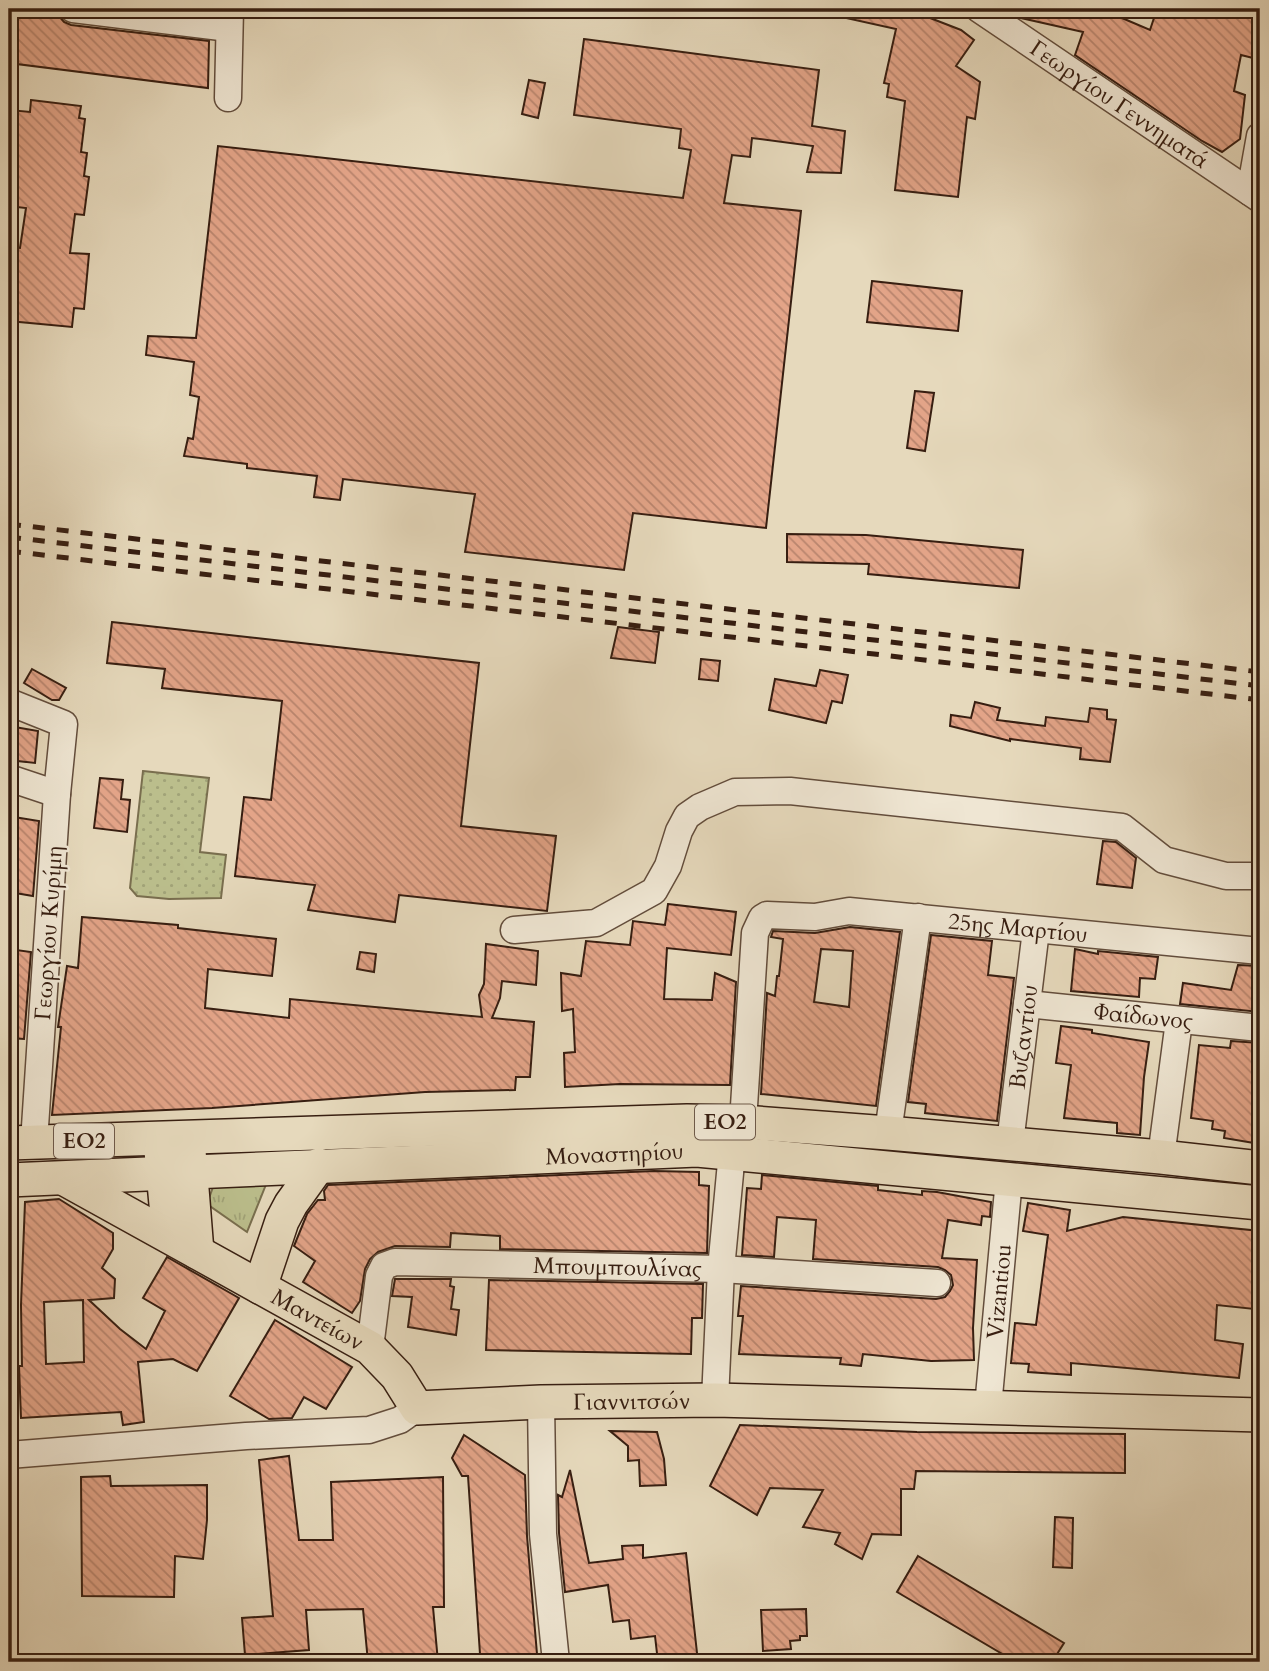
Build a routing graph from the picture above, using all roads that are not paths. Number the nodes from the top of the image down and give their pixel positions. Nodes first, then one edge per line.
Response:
1 (73, 9) edge
2 (979, 9) edge
3 (230, 18) edge
4 (228, 98) dead end
5 (1260, 136) edge
6 (1255, 195) edge
7 (9, 702) edge
8 (9, 778) edge
9 (57, 794) junction
10 (1260, 876) edge
11 (918, 917) junction
12 (514, 930) dead end
13 (1036, 930) junction
14 (1260, 951) edge
15 (1027, 1004) junction
16 (1179, 1021) junction
17 (1260, 1028) edge
18 (888, 1133) junction
19 (737, 1137) junction
20 (174, 1138) junction
21 (22, 1143) edge
22 (1010, 1143) junction
23 (1161, 1157) junction
24 (320, 1165) junction
25 (1260, 1168) edge
26 (177, 1172) junction
27 (65, 1178) junction
28 (1009, 1179) junction
29 (9, 1180) edge
30 (1260, 1203) edge
31 (183, 1244) junction
32 (721, 1269) junction
33 (937, 1283) dead end
34 (260, 1287) junction
35 (370, 1348) junction
36 (715, 1400) junction
37 (541, 1402) junction
38 (988, 1407) junction
39 (417, 1408) junction
40 (1259, 1410) edge
41 (9, 1455) edge
42 (556, 1662) edge

1 - 3 street
2 - 6 street, Γεωργίου Γεννηματά
3 - 4 street
5 - 6 street
7 - 9 street, Γεωργίου Κυρίμη
8 - 9 street
9 - 21 street, Γεωργίου Κυρίμη
10 - 12 street
11 - 13 street, 25ης Μαρτίου
11 - 18 street
11 - 19 street, 25ης Μαρτίου
13 - 14 street, 25ης Μαρτίου
13 - 15 street, Βυζαντίου
15 - 16 street, Φαίδωνος
15 - 22 street, Βυζαντίου
16 - 17 street, Φαίδωνος
16 - 23 street
18 - 19 main road, Μοναστηρίου / ΕΟ2
18 - 22 main road, Μοναστηρίου / ΕΟ2
19 - 20 main road, Μοναστηρίου / ΕΟ2
19 - 24 main road, Μοναστηρίου / ΕΟ2
19 - 28 main road, Μοναστηρίου / ΕΟ2
19 - 32 street
20 - 21 main road, Μοναστηρίου / ΕΟ2
20 - 26 main road
22 - 23 main road, Μοναστηρίου / ΕΟ2
23 - 25 main road, Μοναστηρίου / ΕΟ2
24 - 26 main road, Μοναστηρίου / ΕΟ2
24 - 34 main road
26 - 27 main road, Μοναστηρίου / ΕΟ2
26 - 31 main road
27 - 29 main road, Μοναστηρίου / ΕΟ2
27 - 31 main road, Μαντείων
28 - 30 main road, Μοναστηρίου / ΕΟ2
28 - 38 street, Vizantiou
31 - 34 main road, Μαντείων
32 - 33 street, Μπουμπουλίνας
32 - 35 street, Μπουμπουλίνας
32 - 36 street
34 - 35 main road, Μαντείων
35 - 39 main road, Μαντείων
36 - 37 main road, Γιαννιτσών
36 - 38 main road, Γιαννιτσών
37 - 39 main road, Γιαννιτσών
37 - 42 street
38 - 40 main road, Γιαννιτσών
39 - 41 street, Γιαννιτσών

